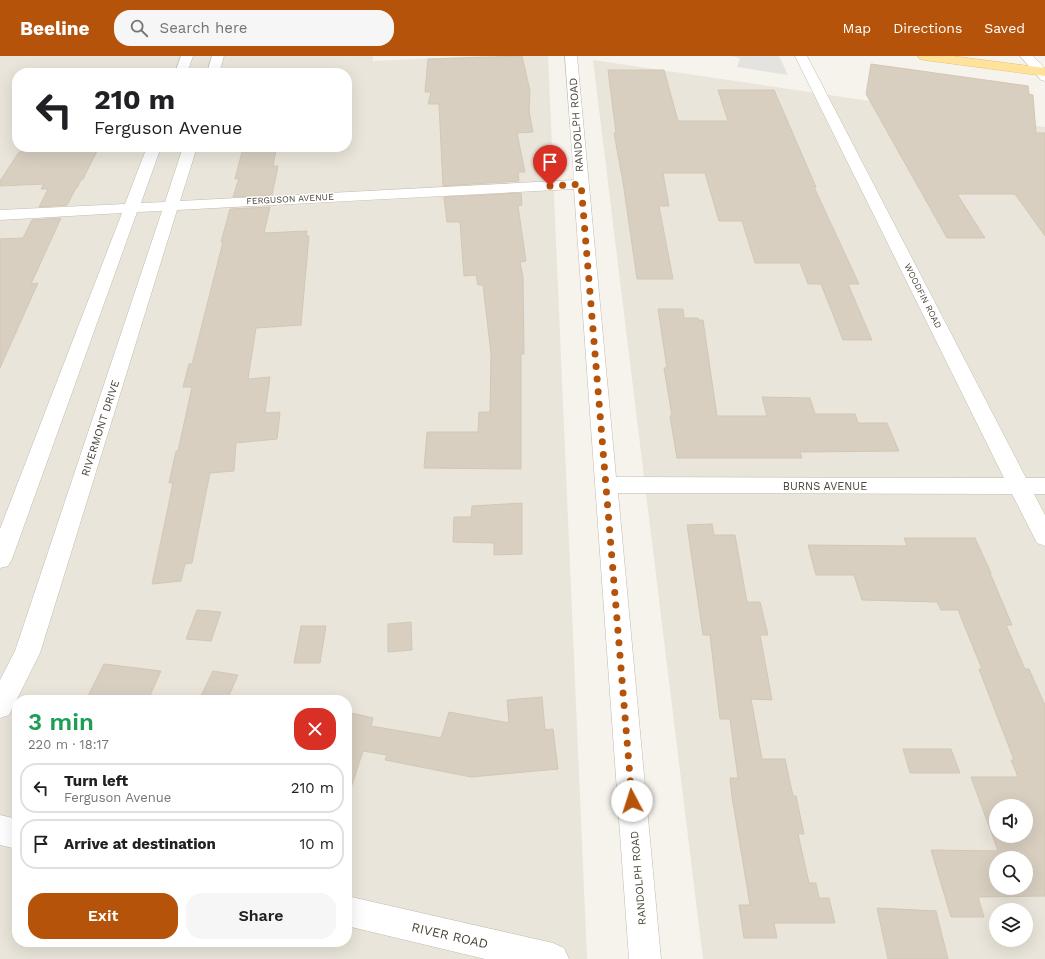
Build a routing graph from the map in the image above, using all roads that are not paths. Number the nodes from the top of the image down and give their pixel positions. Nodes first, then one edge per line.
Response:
1 (187, 56) edge
2 (218, 56) edge
3 (571, 56) edge
4 (801, 56) edge
5 (924, 56) edge
6 (1026, 56) edge
7 (1030, 56) edge
8 (1045, 58) edge
9 (183, 68) edge
10 (214, 68) edge
11 (1044, 74) edge
12 (152, 152) edge
13 (189, 152) edge
14 (581, 184) junction
15 (173, 205) junction
16 (132, 207) junction
17 (0, 215) edge
18 (606, 485) junction
19 (1019, 486) junction
20 (1045, 486) edge
21 (1045, 537) edge
22 (0, 559) edge
23 (0, 706) edge
24 (0, 830) edge
25 (12, 833) edge
26 (352, 912) edge
27 (553, 959) edge
28 (645, 959) edge

1 - 9 street
2 - 10 street
3 - 14 street, RANDOLPH ROAD
4 - 19 street, WOODFIN ROAD
5 - 11 main road
6 - 11 street
7 - 8 main road
12 - 16 street
13 - 15 street, RIVERMONT DRIVE
14 - 15 street, FERGUSON AVENUE
14 - 18 street, RANDOLPH ROAD
15 - 16 street, FERGUSON AVENUE
15 - 23 street, RIVERMONT DRIVE
16 - 17 street, FERGUSON AVENUE
16 - 22 street
18 - 19 street, BURNS AVENUE
18 - 28 street, RANDOLPH ROAD
19 - 20 street, BURNS AVENUE
19 - 21 street, WOODFIN ROAD
24 - 25 street
26 - 27 street, RIVER ROAD

